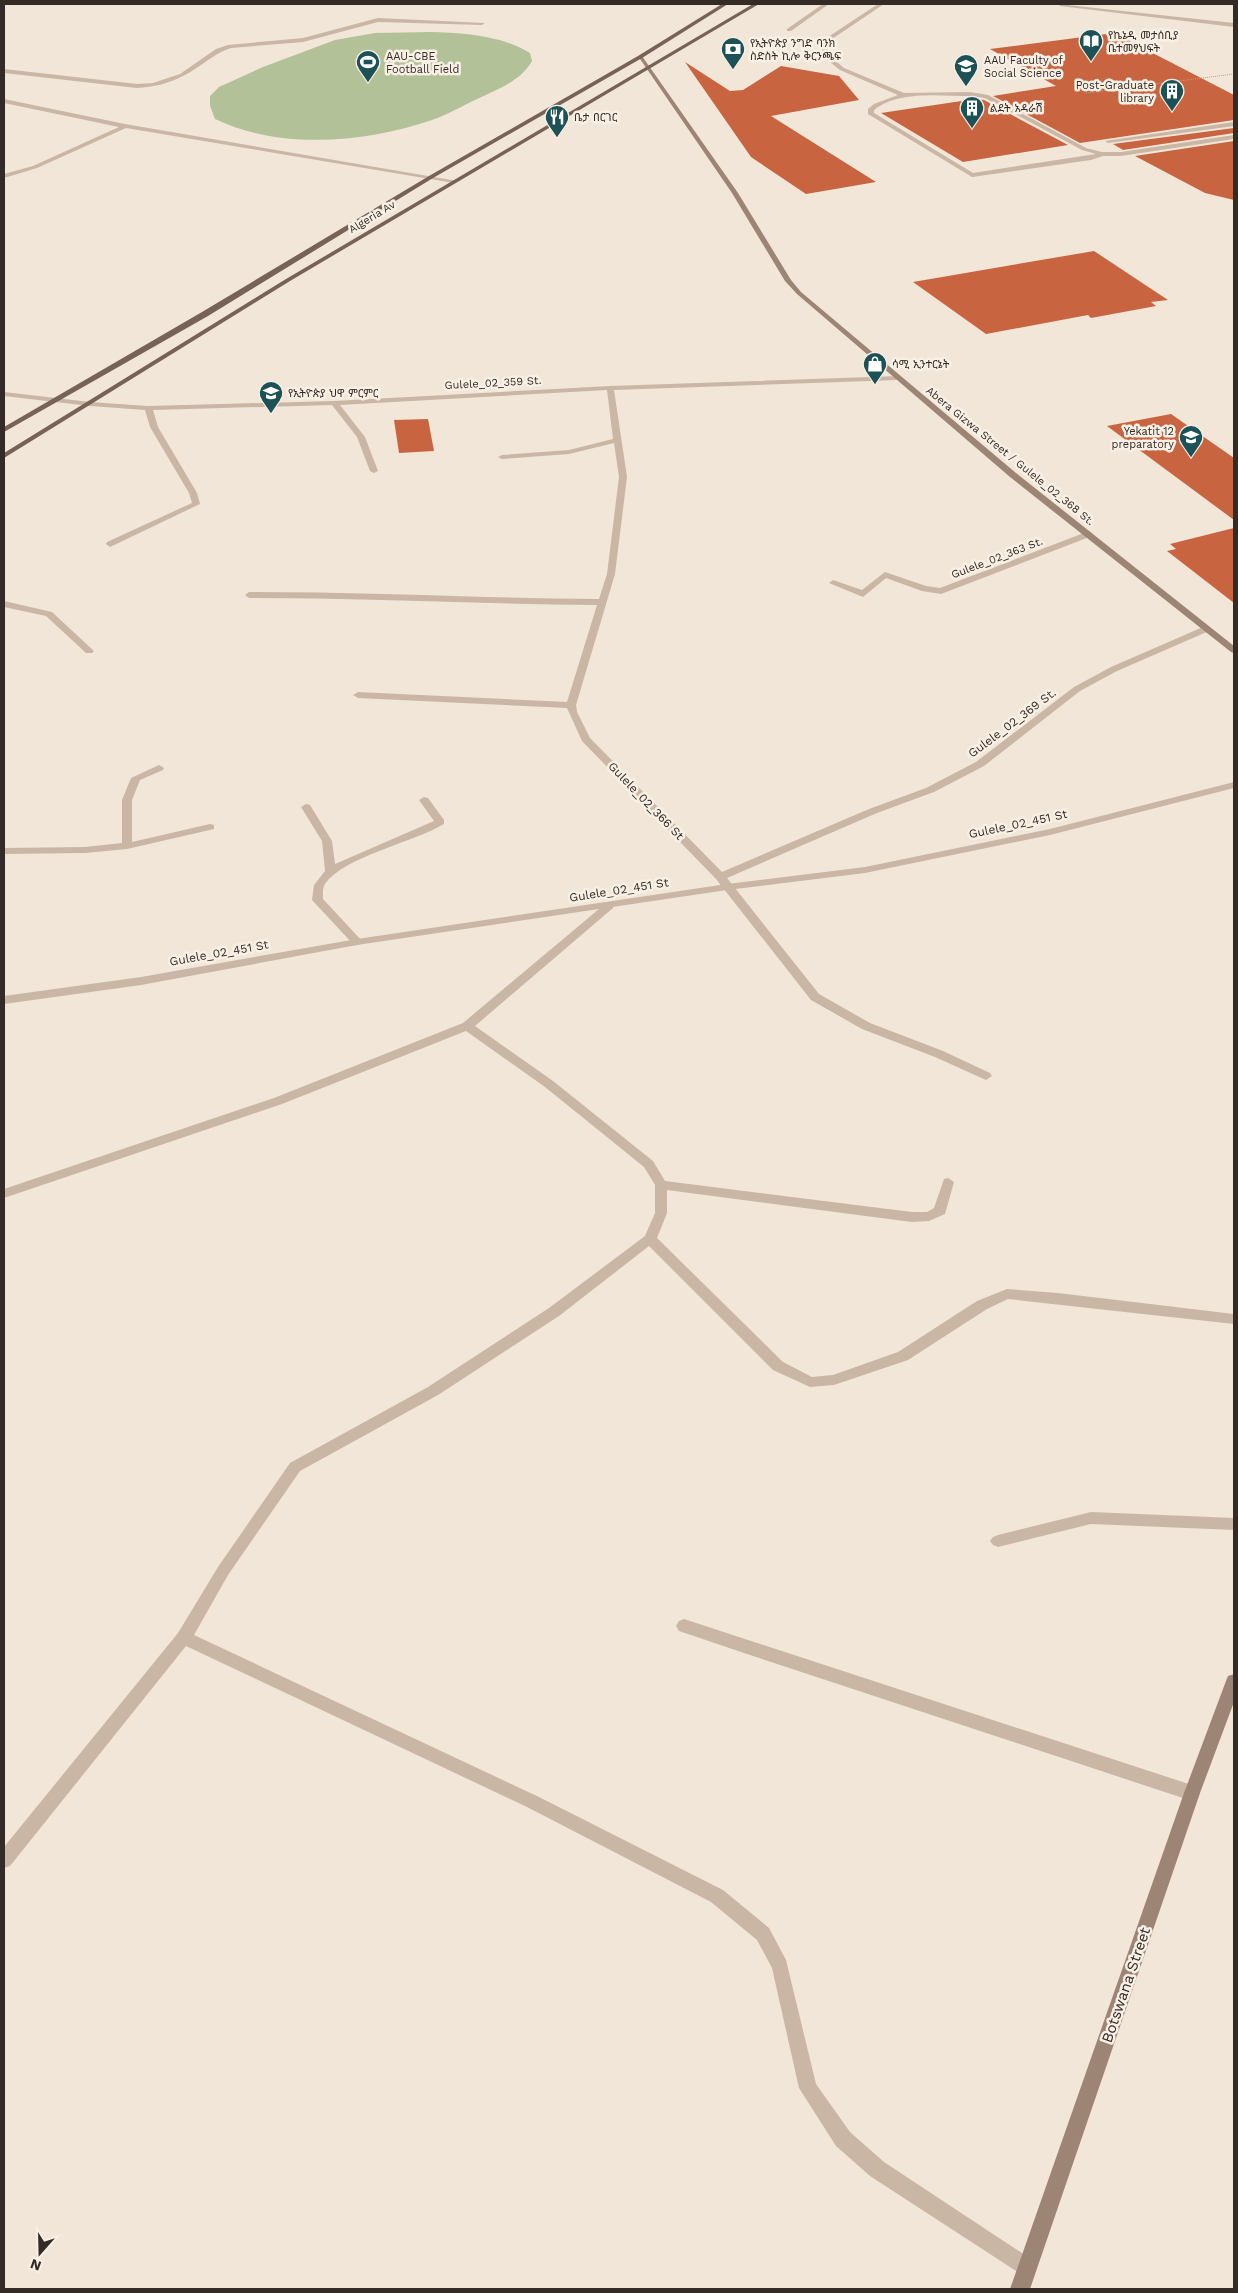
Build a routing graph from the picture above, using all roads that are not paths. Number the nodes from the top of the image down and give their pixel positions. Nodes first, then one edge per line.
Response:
1 (725, 4) edge
2 (756, 4) edge
3 (826, 4) edge
4 (881, 4) edge
5 (1060, 4) edge
6 (482, 23) dead end
7 (1234, 25) edge
8 (790, 30) dead end
9 (640, 56) junction
10 (649, 69) junction
11 (4, 71) edge
12 (903, 95) junction
13 (4, 101) edge
14 (1234, 124) edge
15 (125, 126) junction
16 (1234, 137) edge
17 (1108, 141) dead end
18 (1102, 154) junction
19 (4, 176) edge
20 (431, 177) junction
21 (454, 181) junction
22 (897, 378) junction
23 (610, 388) junction
24 (4, 394) edge
25 (53, 400) junction
26 (334, 403) junction
27 (90, 404) junction
28 (148, 408) junction
29 (4, 430) edge
30 (617, 440) junction
31 (4, 456) edge
32 (502, 457) dead end
33 (374, 471) dead end
34 (1088, 534) junction
35 (110, 544) dead end
36 (833, 583) dead end
37 (249, 595) dead end
38 (604, 602) junction
39 (4, 604) edge
40 (1206, 629) junction
41 (1234, 650) edge
42 (89, 651) dead end
43 (358, 695) dead end
44 (571, 705) junction
45 (159, 768) dead end
46 (1234, 785) edge
47 (424, 800) dead end
48 (306, 807) dead end
49 (210, 827) dead end
50 (127, 846) junction
51 (4, 851) edge
52 (330, 871) junction
53 (720, 877) junction
54 (727, 887) junction
55 (609, 906) junction
56 (357, 942) junction
57 (4, 1000) edge
58 (467, 1026) junction
59 (986, 1076) dead end
60 (948, 1182) dead end
61 (661, 1185) junction
62 (4, 1194) edge
63 (650, 1239) junction
64 (1234, 1319) edge
65 (1234, 1524) edge
66 (998, 1541) dead end
67 (684, 1626) dead end
68 (184, 1638) junction
69 (1234, 1681) edge
70 (1192, 1793) junction
71 (4, 1860) edge
72 (1027, 2268) junction
73 (1020, 2289) edge

1 - 9 main road, Algeria Av
2 - 10 main road, Algeria Av
3 - 8 street
4 - 12 street
5 - 7 street
6 - 11 street
9 - 10 main road, Abera Gizwa Street / Gulele_02_368 St.
9 - 20 main road, Algeria Av
10 - 21 main road, Algeria Av
10 - 22 main road, Abera Gizwa Street / Gulele_02_368 St.
12 - 18 street
12 - 18 street
13 - 15 street
14 - 17 street
15 - 19 street
15 - 20 street
16 - 18 street
20 - 21 street
20 - 25 main road, Algeria Av
21 - 27 main road, Algeria Av
22 - 23 street, Gulele_02_359 St.
22 - 34 main road, Abera Gizwa Street / Gulele_02_368 St.
23 - 26 street, Gulele_02_359 St.
23 - 30 street
24 - 25 street, Gulele_02_359 St.
25 - 27 street, Gulele_02_359 St.
25 - 29 main road, Algeria Av
26 - 28 street, Gulele_02_359 St.
26 - 33 street
27 - 28 street, Gulele_02_359 St.
27 - 31 main road, Algeria Av
28 - 35 street
30 - 32 street
30 - 38 street
34 - 36 street, Gulele_02_363 St.
34 - 40 main road, Abera Gizwa Street / Gulele_02_368 St.
37 - 38 street
38 - 44 street
39 - 42 street
40 - 41 main road, Abera Gizwa Street / Gulele_02_368 St.
40 - 53 street, Gulele_02_369 St.
43 - 44 street
44 - 53 street, Gulele_02_366 St
45 - 50 street
46 - 54 street, Gulele_02_451 St
47 - 52 street
48 - 52 street
49 - 50 street
50 - 51 street
52 - 56 street
53 - 54 street, Gulele_02_366 St
54 - 55 street, Gulele_02_451 St
54 - 59 street, Gulele_02_366 St
55 - 56 street, Gulele_02_451 St
55 - 58 street
56 - 57 street, Gulele_02_451 St
58 - 61 street
58 - 62 street
60 - 61 street
61 - 63 street
63 - 64 street
63 - 68 street
65 - 66 street
67 - 70 street
68 - 71 street
68 - 72 street
69 - 70 main road, Botswana Street
70 - 72 main road, Botswana Street
72 - 73 main road, Botswana Street

